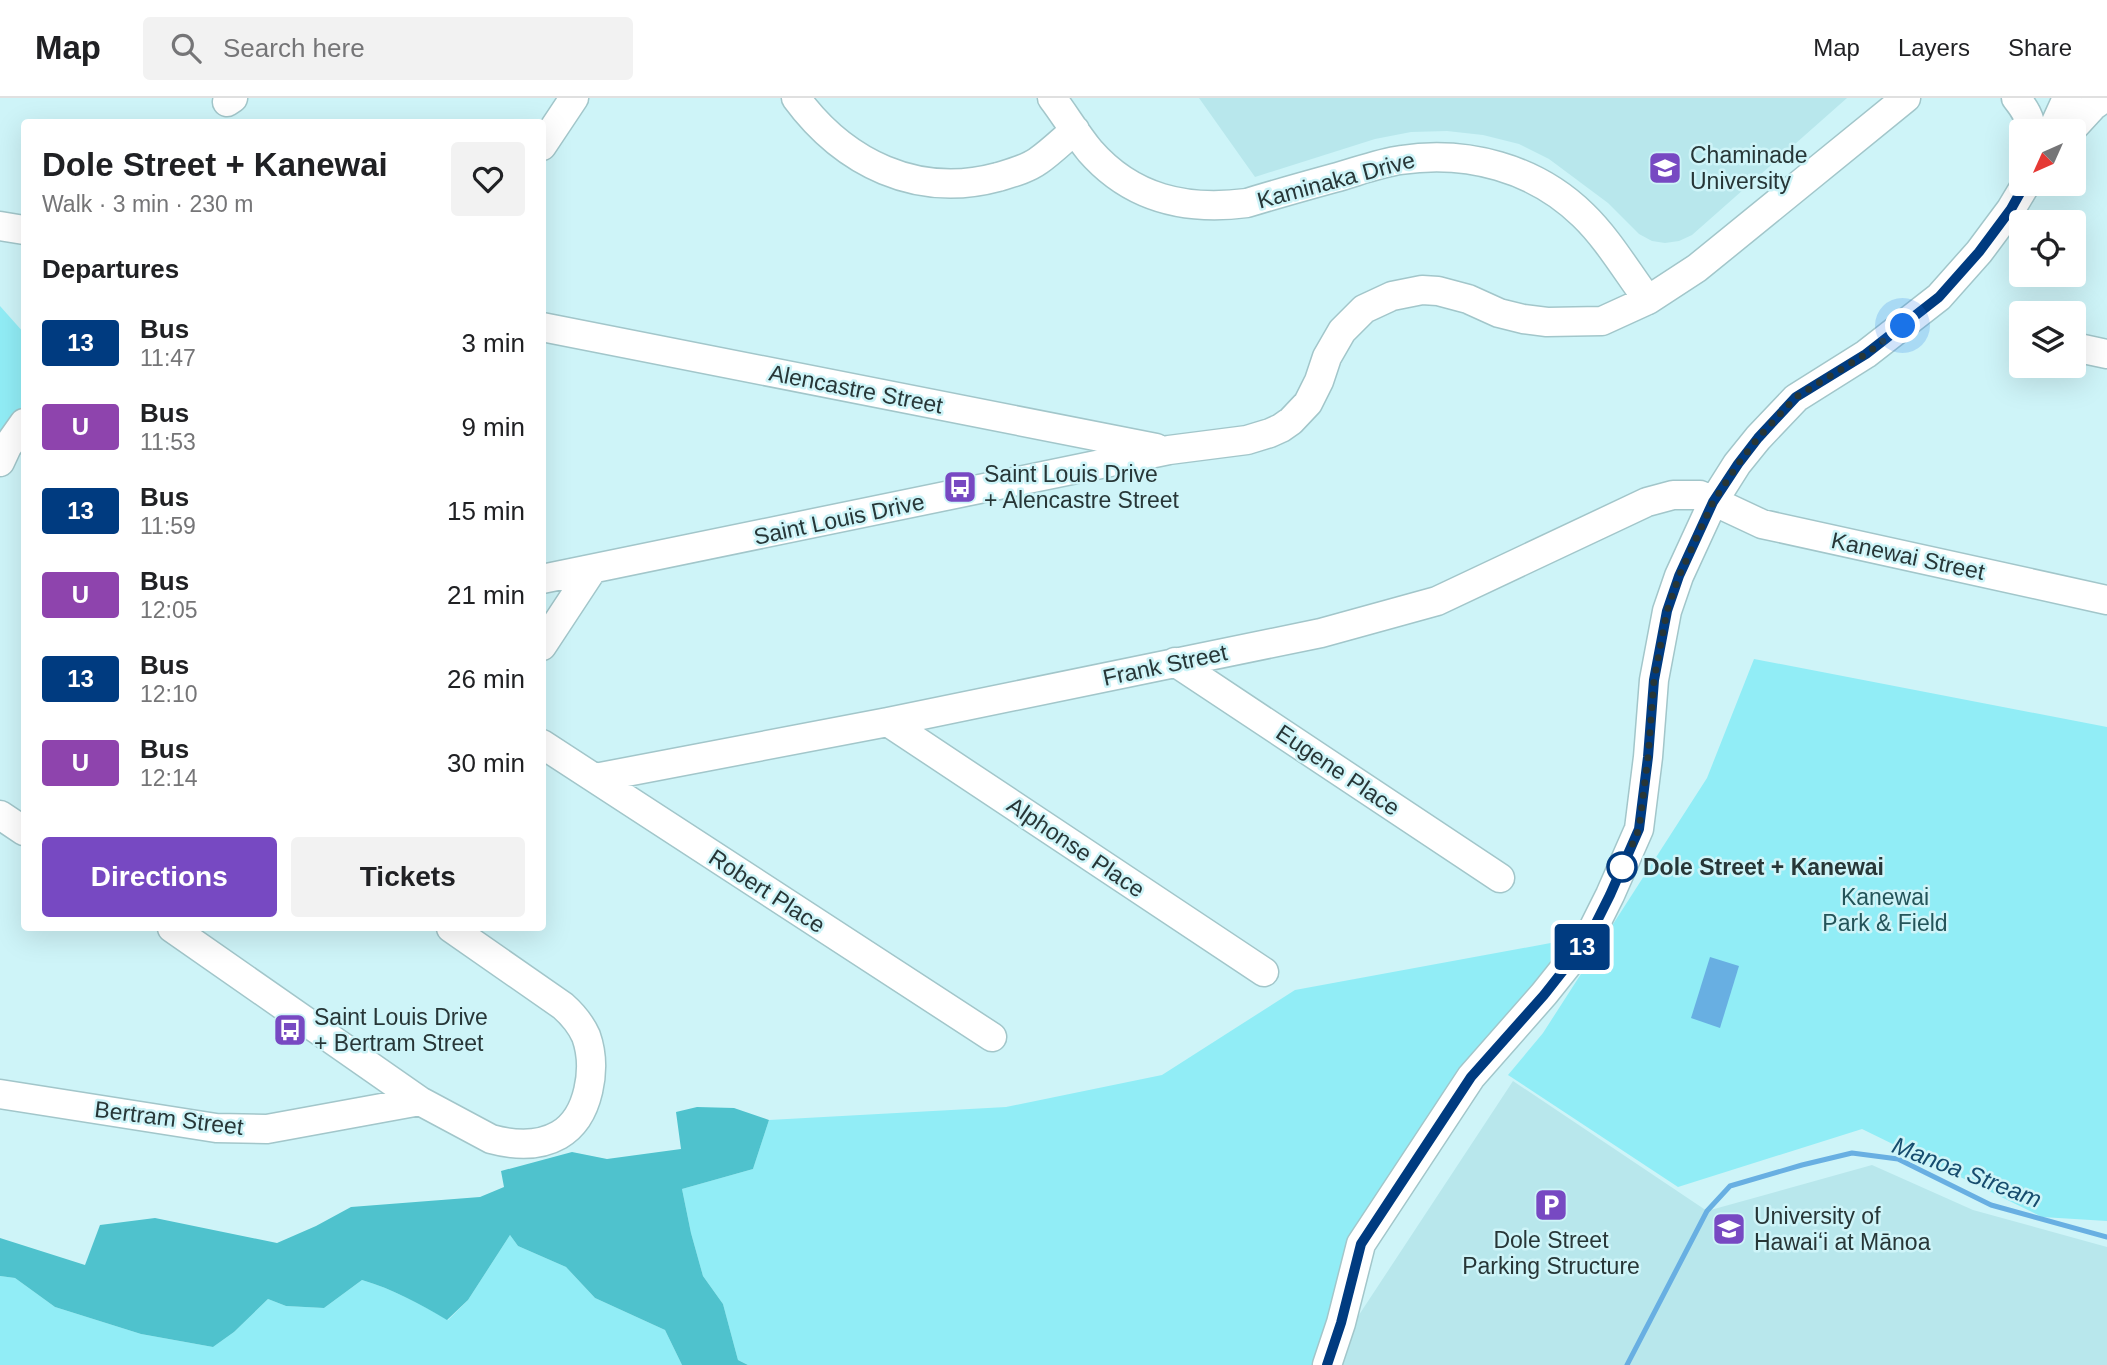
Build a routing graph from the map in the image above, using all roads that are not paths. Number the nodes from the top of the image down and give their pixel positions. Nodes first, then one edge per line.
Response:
1 (574, 98) edge
2 (796, 98) edge
3 (1052, 98) edge
4 (2015, 98) edge
5 (2067, 98) edge
6 (2104, 98) edge
7 (1908, 101) edge
8 (2029, 119) edge
9 (2057, 119) edge
10 (2081, 119) edge
11 (1075, 130) junction
12 (546, 140) edge
13 (2019, 196) edge
14 (0, 226) edge
15 (21, 230) edge
16 (1615, 255) junction
17 (1697, 268) junction
18 (1648, 300) junction
19 (1597, 321) junction
20 (546, 328) edge
21 (2086, 349) edge
22 (2107, 354) edge
23 (21, 427) edge
24 (1169, 450) junction
25 (0, 461) edge
26 (1713, 502) junction
27 (592, 570) junction
28 (546, 578) edge
29 (2107, 600) edge
30 (546, 640) edge
31 (1175, 662) junction
32 (888, 722) junction
33 (546, 747) edge
34 (595, 778) junction
35 (0, 815) edge
36 (21, 829) edge
37 (1500, 878) dead end
38 (180, 931) edge
39 (455, 931) edge
40 (1264, 972) dead end
41 (992, 1037) dead end
42 (0, 1094) edge
43 (420, 1101) junction
44 (1327, 1365) edge

1 - 12 street
2 - 11 street
3 - 11 street, Kaminaka Drive
4 - 8 street
5 - 9 street
6 - 10 street
7 - 17 street, Saint Louis Drive
11 - 16 street, Kaminaka Drive
13 - 26 street
14 - 15 street
16 - 17 street
16 - 18 street, Kaminaka Drive
16 - 19 street
17 - 18 street, Saint Louis Drive
18 - 19 street, Saint Louis Drive
19 - 24 street, Saint Louis Drive
20 - 24 street, Alencastre Street
21 - 22 street
23 - 25 street
24 - 27 street, Saint Louis Drive
26 - 29 street, Kanewai Street
26 - 31 street, Frank Street
26 - 44 street
27 - 28 street, Saint Louis Drive
27 - 30 street
31 - 32 street, Frank Street
31 - 37 street, Eugene Place
32 - 34 street, Frank Street
32 - 40 street, Alphonse Place
33 - 34 street, Robert Place
34 - 41 street, Robert Place
35 - 36 street
38 - 43 street
39 - 43 street
42 - 43 street, Bertram Street

